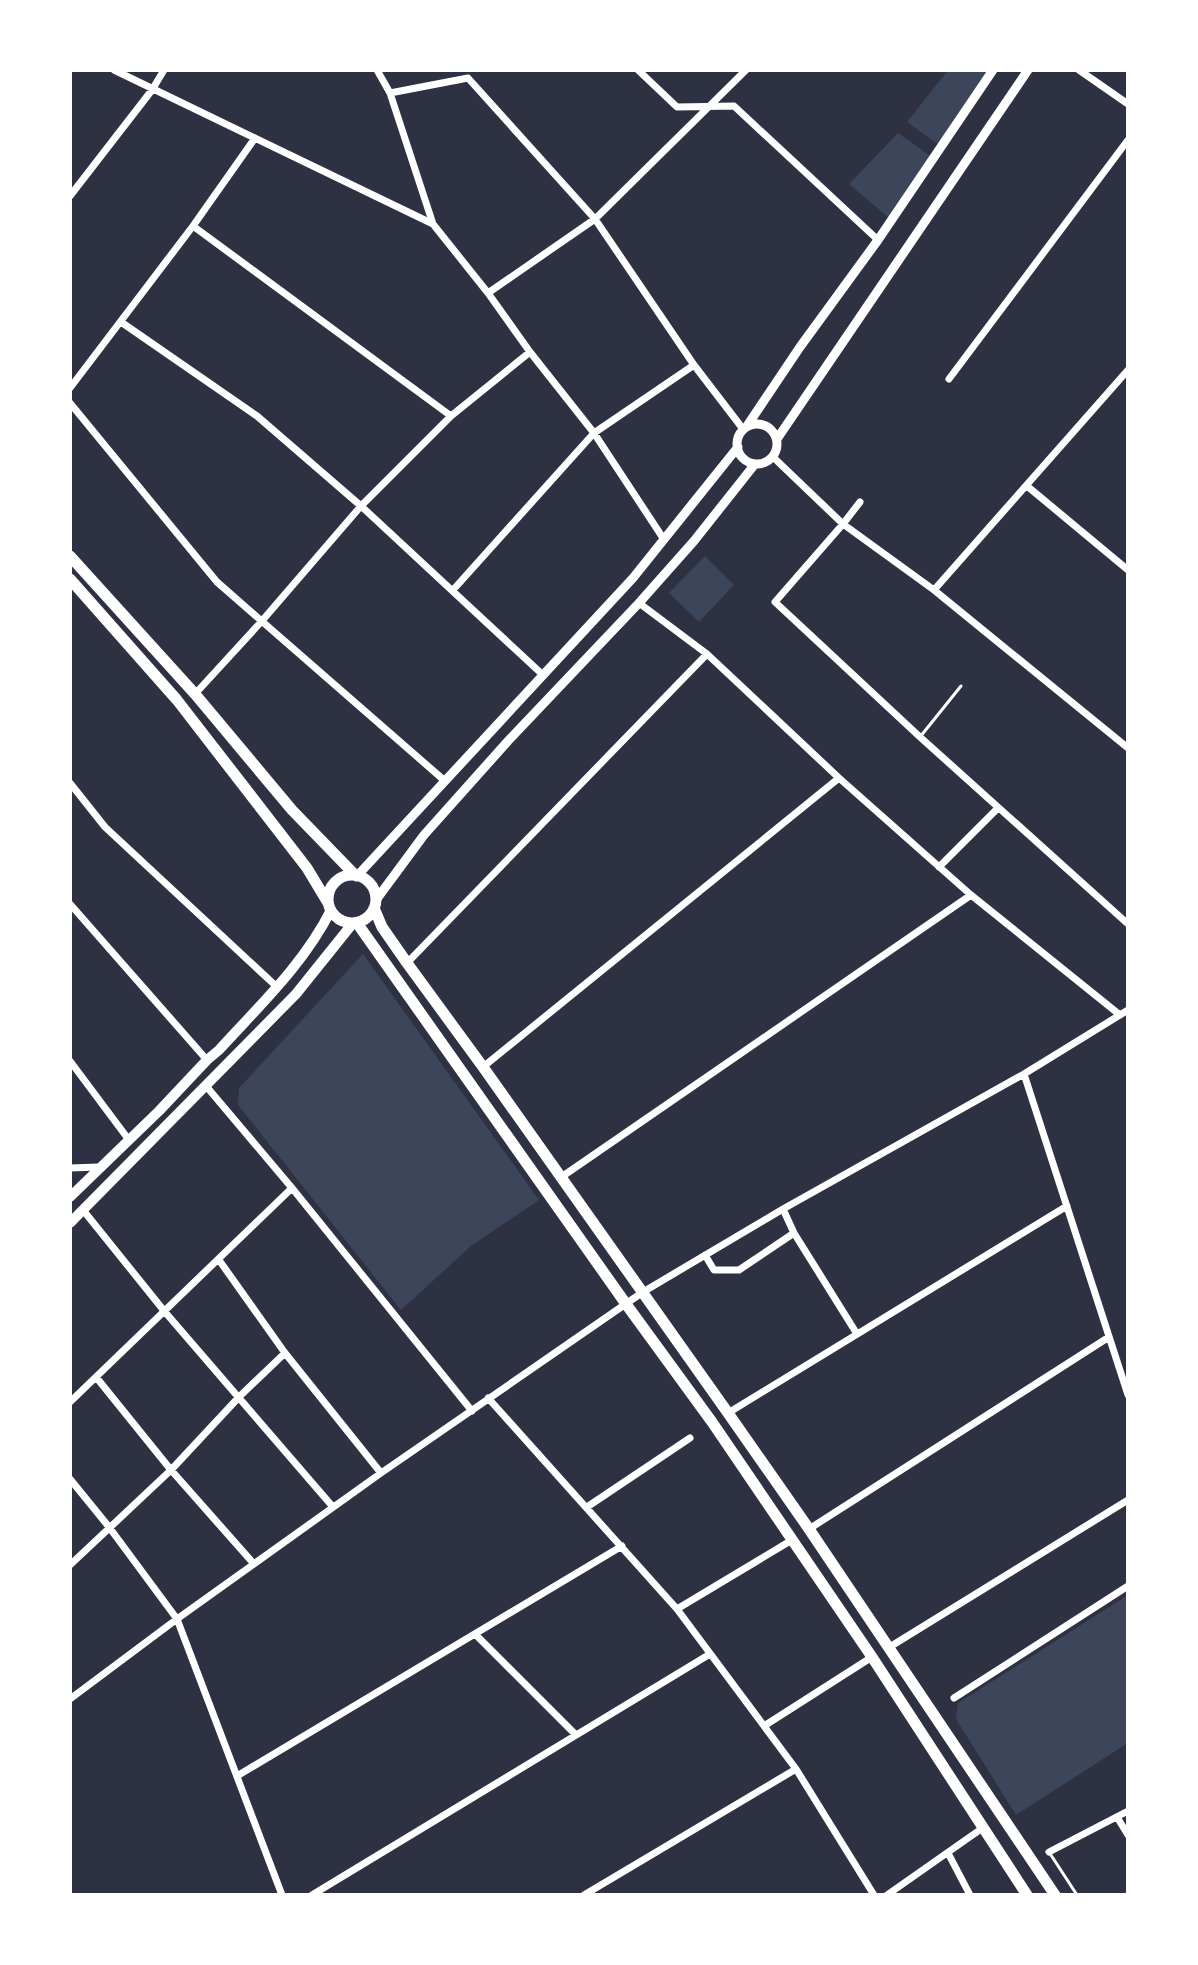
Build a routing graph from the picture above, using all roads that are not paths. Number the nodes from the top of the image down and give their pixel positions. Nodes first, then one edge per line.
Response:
1 (114, 70) edge
2 (164, 70) edge
3 (377, 70) edge
4 (638, 70) edge
5 (746, 70) edge
6 (993, 70) edge
7 (1028, 70) edge
8 (1079, 70) edge
9 (152, 90) junction
10 (390, 93) junction
11 (1128, 104) edge
12 (709, 107) junction
13 (255, 138) junction
14 (1128, 140) edge
15 (70, 196) edge
16 (595, 219) junction
17 (433, 224) junction
18 (193, 226) junction
19 (878, 240) junction
20 (488, 293) junction
21 (121, 322) junction
22 (530, 352) junction
23 (694, 365) junction
24 (1128, 370) edge
25 (1120, 378) junction
26 (949, 379) dead end
27 (1128, 385) edge
28 (70, 388) edge
29 (70, 403) edge
30 (451, 416) junction
31 (745, 428) junction
32 (594, 433) junction
33 (777, 439) junction
34 (738, 447) junction
35 (773, 457) junction
36 (755, 464) junction
37 (1027, 486) junction
38 (860, 502) dead end
39 (361, 506) junction
40 (843, 524) junction
41 (663, 538) junction
42 (70, 556) edge
43 (1128, 570) edge
44 (70, 579) edge
45 (453, 590) junction
46 (934, 590) junction
47 (639, 603) junction
48 (261, 622) junction
49 (707, 654) junction
50 (543, 675) junction
51 (961, 686) dead end
52 (195, 694) junction
53 (920, 737) junction
54 (1128, 748) edge
55 (839, 778) junction
56 (445, 781) junction
57 (70, 783) edge
58 (998, 808) junction
59 (939, 867) junction
60 (356, 876) junction
61 (971, 895) junction
62 (70, 904) edge
63 (375, 904) junction
64 (330, 906) junction
65 (355, 923) junction
66 (1128, 924) edge
67 (407, 963) junction
68 (277, 987) junction
69 (1128, 1010) edge
70 (1120, 1015) junction
71 (207, 1060) junction
72 (70, 1061) edge
73 (483, 1067) junction
74 (1024, 1074) junction
75 (206, 1086) junction
76 (129, 1140) junction
77 (102, 1167) junction
78 (70, 1168) edge
79 (560, 1178) junction
80 (292, 1188) junction
81 (70, 1197) edge
82 (1067, 1206) junction
83 (783, 1209) junction
84 (83, 1210) junction
85 (70, 1223) edge
86 (794, 1233) junction
87 (705, 1255) junction
88 (219, 1260) junction
89 (643, 1292) junction
90 (626, 1304) junction
91 (165, 1312) junction
92 (857, 1334) junction
93 (1109, 1337) junction
94 (285, 1353) junction
95 (96, 1377) junction
96 (1128, 1395) edge
97 (240, 1396) junction
98 (488, 1398) junction
99 (70, 1402) edge
100 (472, 1411) junction
101 (728, 1413) junction
102 (690, 1438) dead end
103 (171, 1470) junction
104 (381, 1473) junction
105 (70, 1479) edge
106 (1128, 1500) edge
107 (333, 1507) junction
108 (587, 1507) junction
109 (109, 1527) junction
110 (809, 1529) junction
111 (792, 1540) junction
112 (622, 1546) junction
113 (254, 1564) junction
114 (70, 1565) edge
115 (1128, 1586) edge
116 (677, 1609) junction
117 (177, 1619) junction
118 (475, 1634) junction
119 (888, 1648) junction
120 (710, 1654) junction
121 (872, 1657) junction
122 (954, 1698) dead end
123 (70, 1699) edge
124 (764, 1726) junction
125 (576, 1735) junction
126 (796, 1769) junction
127 (237, 1776) junction
128 (1128, 1811) edge
129 (1117, 1817) junction
130 (984, 1827) junction
131 (1128, 1835) edge
132 (1049, 1852) joint
133 (948, 1853) junction
134 (282, 1895) edge
135 (312, 1895) edge
136 (584, 1895) edge
137 (874, 1895) edge
138 (887, 1895) edge
139 (970, 1895) edge
140 (1027, 1895) edge
141 (1055, 1895) edge
142 (1077, 1895) edge

1 - 9 street
2 - 9 street
3 - 10 street
4 - 12 street
5 - 12 street
6 - 19 street
7 - 33 street
8 - 11 street
9 - 13 street
9 - 15 street
10 - 16 street
10 - 17 street
12 - 16 street
12 - 19 street
13 - 17 street
13 - 18 street
14 - 26 street
16 - 20 street
16 - 23 street
17 - 20 street
18 - 21 street
18 - 30 street
19 - 31 street
20 - 22 street
21 - 28 street
21 - 39 street
22 - 30 street
22 - 32 street
23 - 31 street
23 - 32 street
24 - 25 street
25 - 27 street
25 - 37 street
29 - 48 street
30 - 39 street
31 - 33 street
31 - 34 street
32 - 41 street
32 - 45 street
33 - 35 street
34 - 36 street
34 - 41 street
35 - 36 street
35 - 40 street
36 - 47 street
37 - 43 street
37 - 46 street
38 - 40 street
39 - 45 street
39 - 48 street
40 - 46 street
40 - 53 street
41 - 50 street
42 - 52 main road
44 - 64 main road
45 - 50 street
46 - 54 street
47 - 49 street
47 - 63 street
48 - 52 street
48 - 56 street
49 - 55 street
49 - 67 street
50 - 56 street
51 - 53 lane
52 - 60 main road
53 - 58 street
55 - 59 street
55 - 73 street
56 - 60 street
57 - 68 street
58 - 59 street
58 - 66 street
59 - 61 street
60 - 63 main road
60 - 64 main road
61 - 70 street
61 - 79 street
62 - 71 street
63 - 65 main road
63 - 67 main road
64 - 65 main road
64 - 68 main road
65 - 75 main road
65 - 90 main road
67 - 73 main road
68 - 71 main road
69 - 70 street
70 - 74 street
71 - 76 main road
72 - 76 street
73 - 79 main road
74 - 82 street
74 - 83 street
75 - 80 street
75 - 84 main road
76 - 77 main road
77 - 78 street
77 - 81 main road
79 - 89 main road
80 - 88 street
80 - 100 street
82 - 92 street
82 - 93 street
83 - 86 street
83 - 87 street
84 - 85 main road
84 - 91 street
86 - 87 street
86 - 92 street
87 - 89 street
88 - 91 street
88 - 94 street
89 - 90 street
89 - 101 main road
90 - 98 street
90 - 111 main road
91 - 95 street
91 - 97 street
92 - 101 street
93 - 96 street
93 - 110 street
94 - 97 street
94 - 104 street
95 - 99 street
95 - 103 street
97 - 103 street
97 - 107 street
98 - 100 street
98 - 108 street
100 - 104 street
101 - 110 main road
102 - 108 street
103 - 109 street
103 - 113 street
104 - 107 street
105 - 109 street
106 - 119 street
107 - 113 street
108 - 112 street
109 - 114 street
109 - 117 street
110 - 119 main road
111 - 116 street
111 - 121 main road
112 - 116 street
112 - 118 street
113 - 117 street
115 - 122 street
116 - 120 street
117 - 123 street
117 - 127 street
118 - 125 street
118 - 127 street
119 - 141 main road
120 - 124 street
120 - 125 street
121 - 124 street
121 - 130 main road
124 - 126 street
125 - 135 street
126 - 136 street
126 - 137 street
127 - 134 street
128 - 129 street
129 - 131 street
129 - 132 street
130 - 133 street
130 - 140 main road
132 - 142 lane
133 - 138 street
133 - 139 street

